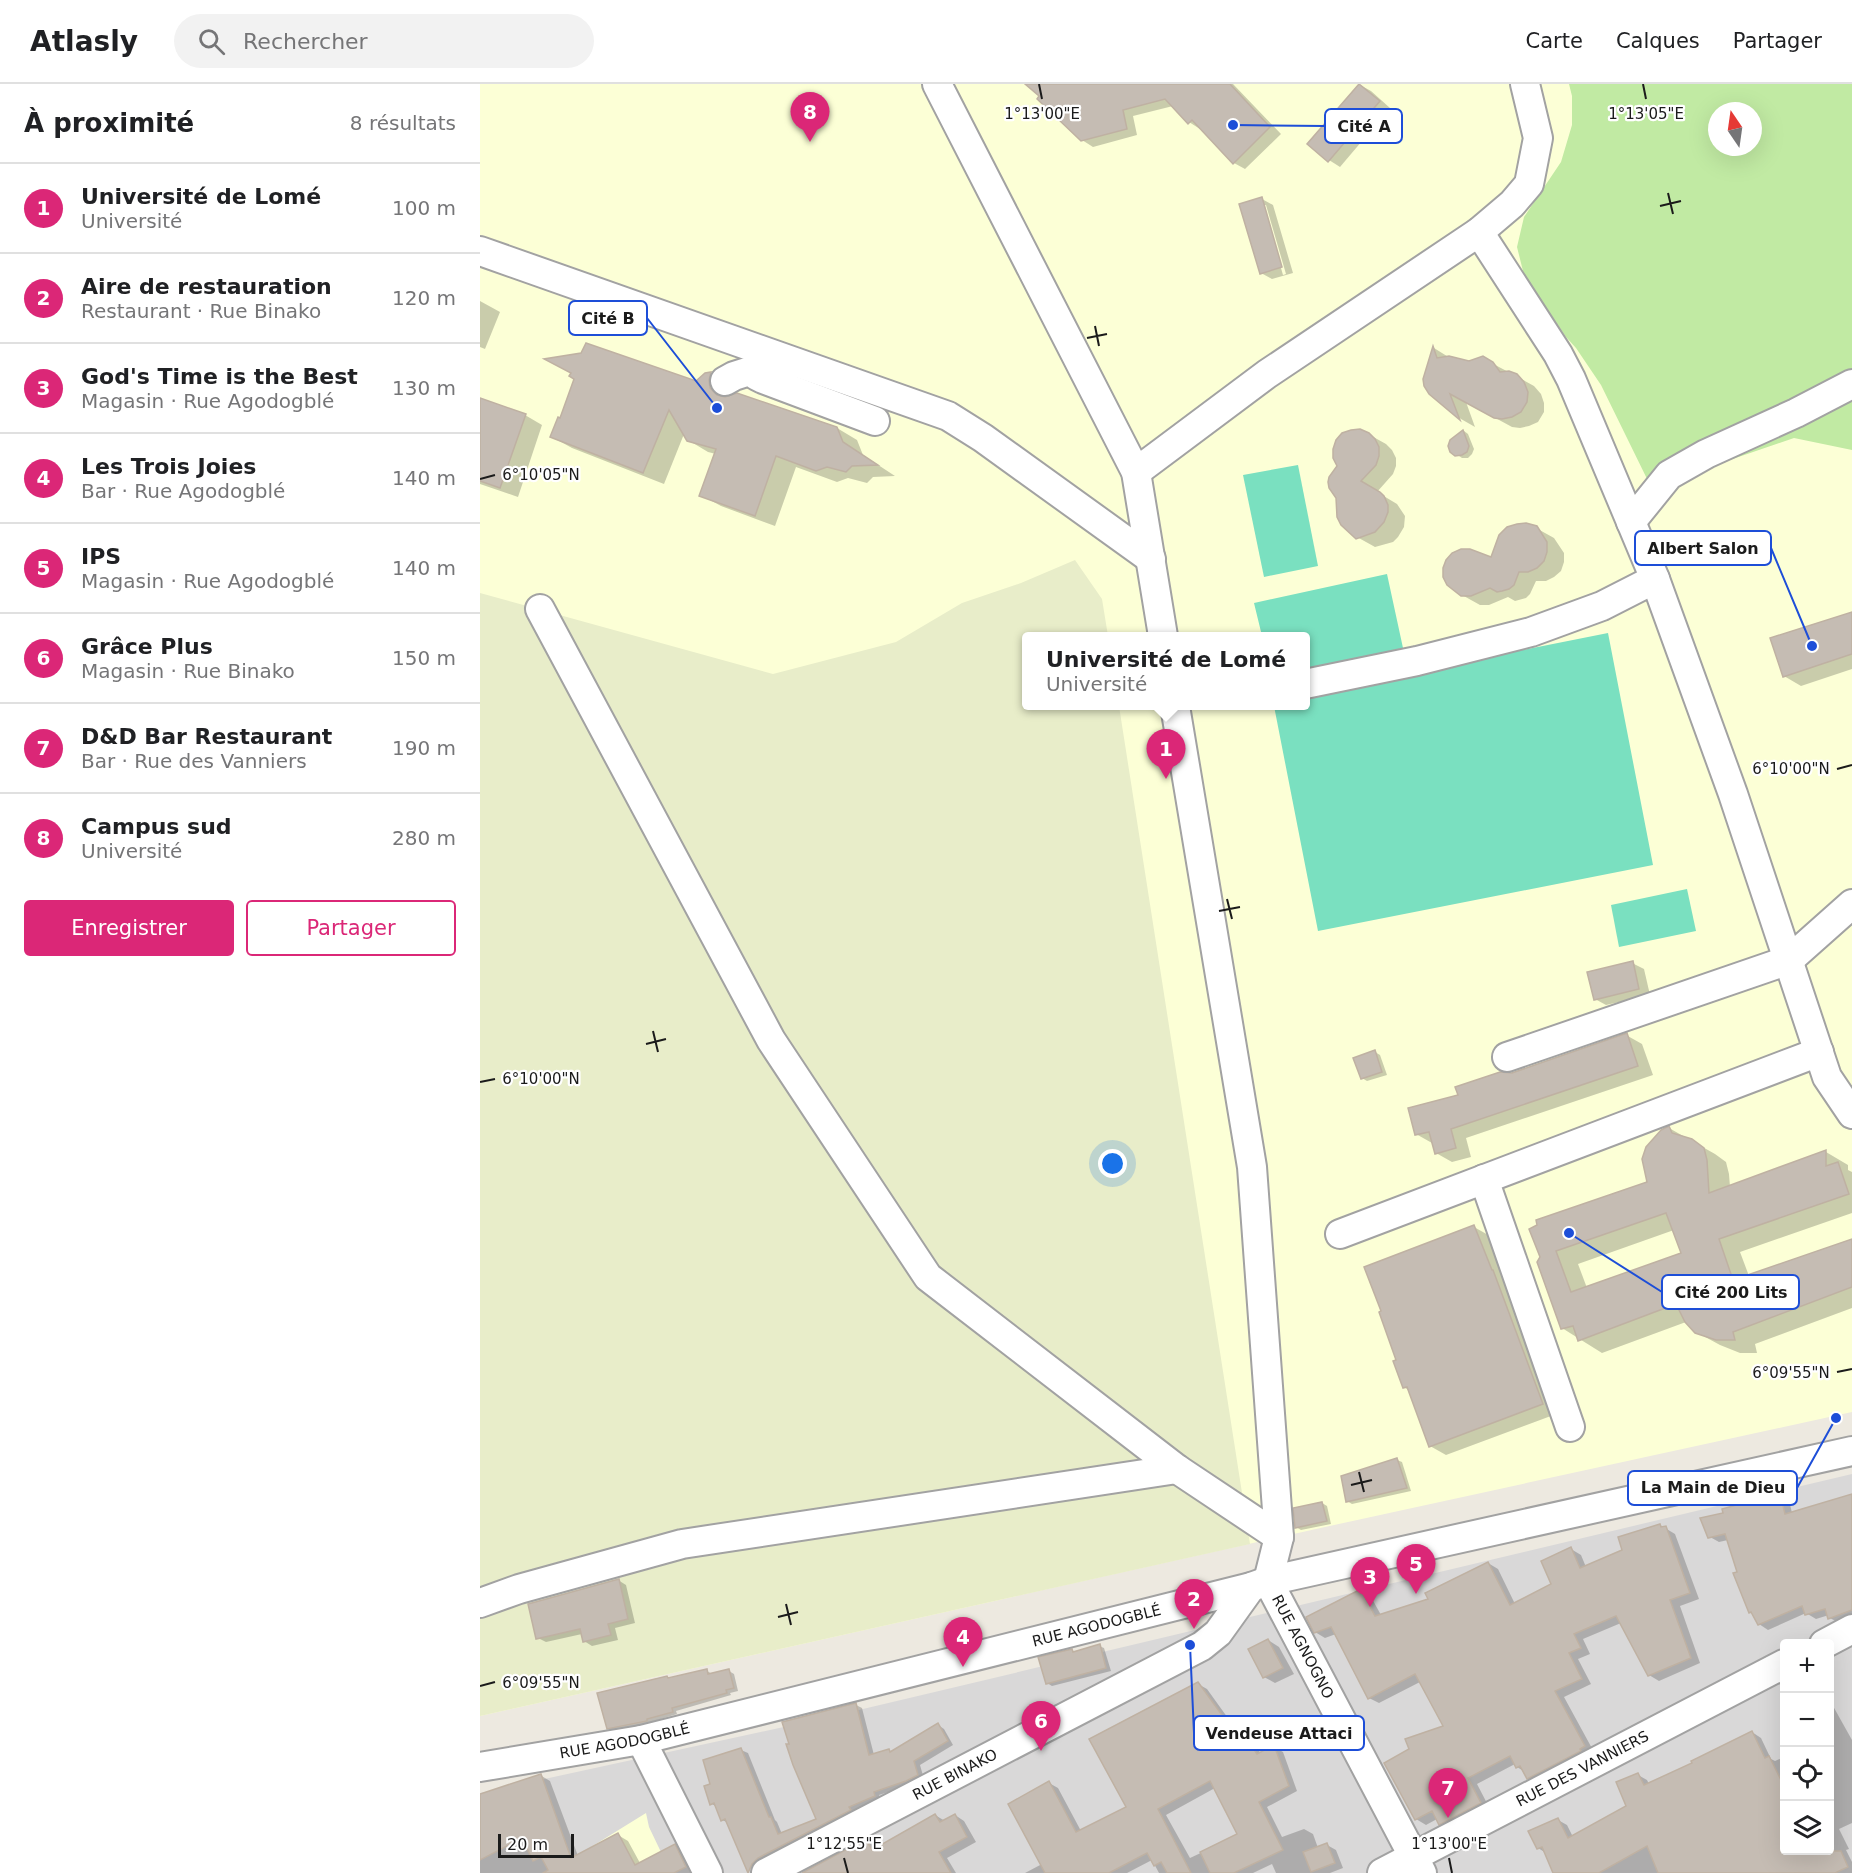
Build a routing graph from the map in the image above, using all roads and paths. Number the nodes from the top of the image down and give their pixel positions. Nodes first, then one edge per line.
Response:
1 (937, 84) edge
2 (1525, 84) edge
3 (1488, 224) junction
4 (480, 251) edge
5 (763, 362) junction
6 (725, 381) dead end
7 (1852, 384) edge
8 (875, 421) dead end
9 (1136, 472) junction
10 (1631, 522) junction
11 (1151, 560) junction
12 (1655, 579) junction
13 (540, 609) dead end
14 (1162, 632) edge
15 (1310, 683) edge
16 (1176, 710) edge
17 (1852, 904) edge
18 (1789, 960) junction
19 (1819, 1052) junction
20 (1507, 1057) dead end
21 (1852, 1114) edge
22 (1484, 1179) junction
23 (1340, 1234) dead end
24 (1570, 1427) dead end
25 (1852, 1451) edge
26 (1177, 1469) junction
27 (1279, 1537) junction
28 (1259, 1584) junction
29 (480, 1603) edge
30 (1852, 1629) edge
31 (1833, 1639) edge
32 (1780, 1667) edge
33 (641, 1740) junction
34 (480, 1767) edge
35 (1417, 1865) edge
36 (708, 1873) edge
37 (766, 1873) edge
38 (1382, 1873) edge

1 - 9 street
2 - 3 street
3 - 9 street
3 - 10 street
4 - 5 street
5 - 6 street
5 - 8 street
5 - 11 street
7 - 10 street
9 - 11 street
10 - 12 street
11 - 14 street
12 - 15 street
12 - 18 street
13 - 26 street
16 - 27 street
17 - 18 street
18 - 19 street
18 - 20 street
19 - 21 street
19 - 22 street
22 - 23 street
22 - 24 street
25 - 28 street, RUE AGODOGBLÉ
26 - 27 street
26 - 29 street
27 - 28 street
28 - 33 street, RUE AGODOGBLÉ
28 - 35 street, RUE AGNOGNO
28 - 37 street, RUE BINAKO
30 - 31 street
32 - 35 street, RUE DES VANNIERS
33 - 34 street, RUE AGODOGBLÉ
33 - 36 street
35 - 38 street, RUE DES VANNIERS

